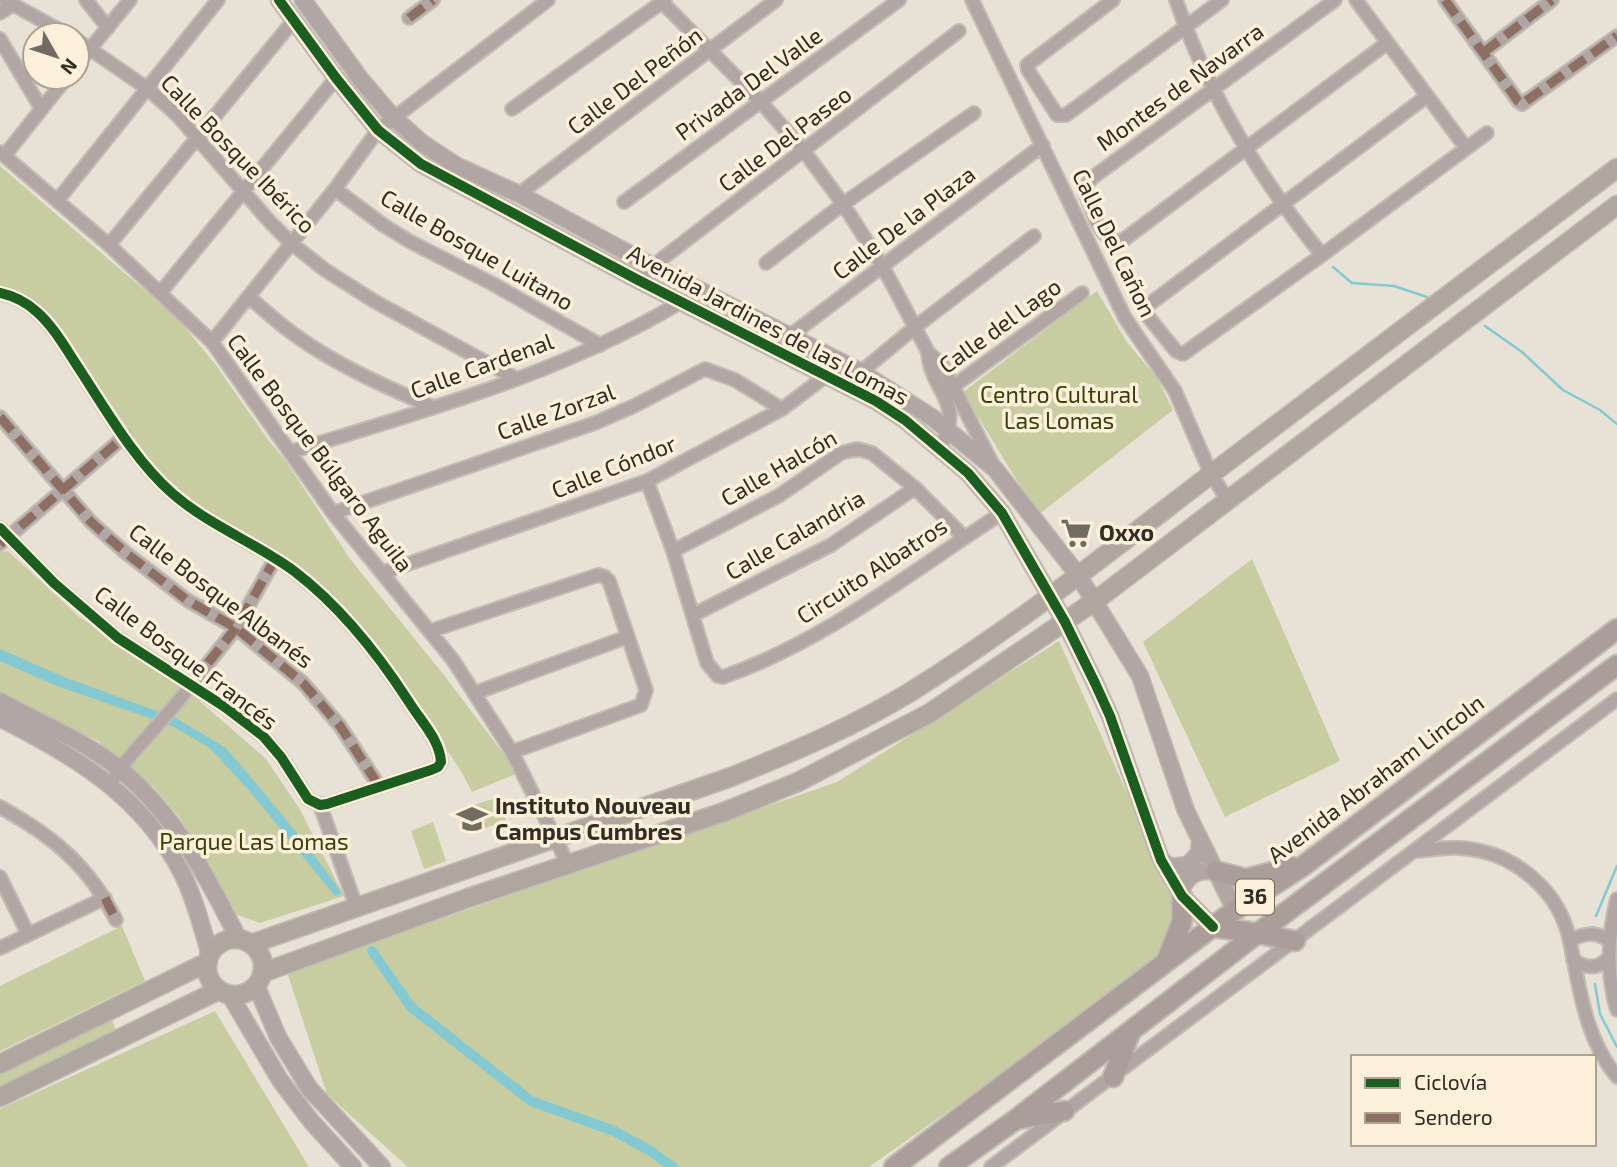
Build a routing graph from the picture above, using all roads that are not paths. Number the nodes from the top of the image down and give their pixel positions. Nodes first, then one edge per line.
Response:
1 (86, 0) edge
2 (130, 0) edge
3 (218, 0) edge
4 (279, 0) edge
5 (433, 0) edge
6 (548, 0) edge
7 (776, 0) edge
8 (900, 0) edge
9 (972, 0) edge
10 (1113, 0) edge
11 (1176, 0) edge
12 (1222, 0) edge
13 (1335, 0) edge
14 (1356, 0) edge
15 (1552, 0) edge
16 (307, 1) edge
17 (663, 1) edge
18 (1446, 1) edge
19 (9, 2) edge
20 (0, 13) edge
21 (410, 18) dead end
22 (294, 20) junction
23 (43, 21) edge
24 (1185, 27) junction
25 (108, 28) junction
26 (959, 31) dead end
27 (1617, 36) edge
28 (0, 38) edge
29 (1387, 43) junction
30 (91, 48) joint
31 (709, 51) junction
32 (1484, 52) junction
33 (336, 78) junction
34 (1213, 88) junction
35 (148, 89) junction
36 (55, 91) edge
37 (1427, 96) junction
38 (760, 101) junction
39 (41, 108) junction
40 (512, 109) dead end
41 (974, 113) dead end
42 (393, 117) junction
43 (378, 130) junction
44 (1487, 133) dead end
45 (198, 137) junction
46 (1043, 145) junction
47 (1246, 148) junction
48 (1466, 148) junction
49 (804, 151) junction
50 (2, 154) edge
51 (1617, 168) edge
52 (335, 189) junction
53 (244, 190) junction
54 (519, 194) junction
55 (57, 201) junction
56 (624, 202) dead end
57 (843, 204) junction
58 (1617, 205) edge
59 (1283, 206) junction
60 (1034, 236) dead end
61 (291, 243) junction
62 (109, 245) junction
63 (1322, 255) junction
64 (765, 263) dead end
65 (882, 265) junction
66 (654, 267) junction
67 (638, 280) junction
68 (161, 292) junction
69 (0, 293) edge
70 (1082, 293) dead end
71 (249, 297) junction
72 (681, 302) junction
73 (914, 328) junction
74 (791, 335) junction
75 (212, 342) junction
76 (600, 345) junction
77 (843, 363) junction
78 (861, 372) junction
79 (827, 377) junction
80 (515, 379) junction
81 (949, 390) junction
82 (433, 407) junction
83 (782, 409) junction
84 (0, 416) edge
85 (948, 429) junction
86 (125, 436) junction
87 (939, 449) junction
88 (290, 452) junction
89 (995, 469) junction
90 (1211, 474) junction
91 (647, 481) junction
92 (915, 488) junction
93 (61, 489) junction
94 (1227, 499) junction
95 (333, 513) junction
96 (1002, 513) junction
97 (3, 536) edge
98 (964, 537) junction
99 (673, 551) junction
100 (275, 559) junction
101 (382, 573) junction
102 (1078, 575) junction
103 (1050, 595) junction
104 (1095, 601) junction
105 (693, 615) junction
106 (1065, 622) junction
107 (236, 628) junction
108 (1617, 629) edge
109 (430, 631) junction
110 (627, 637) junction
111 (1617, 665) edge
112 (191, 684) junction
113 (475, 693) junction
114 (1617, 699) edge
115 (0, 701) edge
116 (0, 718) edge
117 (512, 752) junction
118 (119, 769) junction
119 (111, 784) junction
120 (379, 786) junction
121 (314, 802) junction
122 (0, 807) edge
123 (556, 839) junction
124 (1200, 841) junction
125 (1417, 851) junction
126 (1161, 860) junction
127 (568, 864) junction
128 (1303, 866) junction
129 (1216, 871) junction
130 (459, 872) junction
131 (0, 877) edge
132 (1181, 894) junction
133 (105, 898) junction
134 (468, 898) junction
135 (1617, 899) edge
136 (220, 901) junction
137 (356, 906) junction
138 (1235, 910) junction
139 (197, 912) junction
140 (116, 920) dead end
141 (1221, 929) junction
142 (1258, 933) junction
143 (28, 934) junction
144 (1570, 940) junction
145 (1296, 941) junction
146 (1610, 941) junction
147 (245, 942) junction
148 (0, 948) edge
149 (209, 958) junction
150 (1609, 958) junction
151 (1573, 960) junction
152 (1165, 964) junction
153 (1207, 973) junction
154 (259, 979) junction
155 (224, 992) junction
156 (1617, 1010) edge
157 (1130, 1033) junction
158 (1057, 1044) junction
159 (0, 1064) edge
160 (1113, 1077) junction
161 (1617, 1077) edge
162 (1051, 1092) junction
163 (0, 1097) edge
164 (1064, 1111) junction
165 (1015, 1120) junction
166 (974, 1148) junction
167 (353, 1167) edge
168 (382, 1167) edge
169 (894, 1167) edge
170 (949, 1167) edge
171 (964, 1167) edge
172 (991, 1167) edge

1 - 25 street
2 - 25 street
3 - 35 street
4 - 22 street, Avenida Jardines de las Lomas
5 - 21 street
6 - 42 street
7 - 31 street, Calle Del Peñón
8 - 38 street, Privada Del Valle
9 - 46 street, Calle Del Cañon
10 - 24 street
11 - 24 street
12 - 24 street
13 - 34 street, Montes de Navarra
14 - 29 street
15 - 32 street
16 - 42 street, Avenida Jardines de las Lomas
17 - 31 street
17 - 40 street
18 - 32 street
19 - 20 street
19 - 23 street
22 - 33 street, Avenida Jardines de las Lomas
22 - 45 street
24 - 34 street
25 - 30 street
26 - 49 street, Calle Del Paseo
27 - 32 street
28 - 39 street
29 - 37 street
29 - 47 street
30 - 35 street, Calle Bosque Ibérico
31 - 38 street
31 - 54 street, Calle Del Peñón
33 - 43 street, Avenida Jardines de las Lomas
33 - 53 street
34 - 47 street
34 - 47 street, Montes de Navarra
35 - 45 street, Calle Bosque Ibérico
35 - 55 street
36 - 39 street
37 - 48 street
37 - 59 street
38 - 49 street
38 - 56 street, Privada Del Valle
39 - 50 street
41 - 57 street
42 - 43 street
42 - 54 street, Avenida Jardines de las Lomas
43 - 52 street
43 - 67 street, Avenida Jardines de las Lomas
44 - 48 street
45 - 53 street, Calle Bosque Ibérico
45 - 62 street
46 - 65 street, Calle De la Plaza
46 - 90 street, Calle Del Cañon
47 - 59 street
48 - 63 street
49 - 57 street
49 - 66 street, Calle Del Paseo
50 - 55 street, Calle Bosque Búlgaro Aguila
51 - 90 main road
52 - 61 street
52 - 76 street, Calle Bosque Luitano
53 - 61 street, Calle Bosque Ibérico
53 - 68 street
54 - 66 street, Avenida Jardines de las Lomas
55 - 62 street, Calle Bosque Búlgaro Aguila
57 - 64 street
57 - 65 street
58 - 94 main road
59 - 63 street
59 - 63 street
60 - 73 street
61 - 71 street
61 - 80 street, Calle Bosque Ibérico
62 - 68 street, Calle Bosque Búlgaro Aguila
65 - 73 street
65 - 74 street, Calle De la Plaza
66 - 67 street, Calle Del Paseo
66 - 74 street, Avenida Jardines de las Lomas
67 - 72 street, Avenida Jardines de las Lomas
68 - 75 street, Calle Bosque Búlgaro Aguila
69 - 86 street
70 - 81 street, Calle del Lago
71 - 75 street
71 - 82 street
72 - 76 street, Calle Cardenal
72 - 79 street, Avenida Jardines de las Lomas
73 - 78 street
73 - 81 street
74 - 77 street, Avenida Jardines de las Lomas
75 - 88 street, Calle Bosque Búlgaro Aguila
76 - 80 street, Calle Cardenal
77 - 78 street, Avenida Jardines de las Lomas
77 - 79 street, Calle Cóndor
78 - 85 street, Avenida Jardines de las Lomas
79 - 83 street, Calle Cóndor
79 - 87 street, Avenida Jardines de las Lomas
80 - 82 street, Calle Cardenal
81 - 85 street
81 - 89 street
82 - 88 street, Calle Cardenal
83 - 91 street, Calle Cóndor
83 - 95 street, Calle Zorzal
84 - 93 street, Calle Bosque Albanés
85 - 87 street
85 - 89 street, Avenida Jardines de las Lomas
86 - 93 street
86 - 100 street
87 - 96 street, Avenida Jardines de las Lomas
88 - 95 street, Calle Bosque Búlgaro Aguila
89 - 102 street, Avenida Jardines de las Lomas
90 - 94 street, Calle Del Cañon
90 - 102 main road
91 - 99 street
91 - 101 street, Calle Cóndor
92 - 98 street, Calle Halcón
92 - 99 street, Calle Halcón
92 - 105 street, Calle Calandria
93 - 97 street
93 - 107 street, Calle Bosque Albanés
94 - 104 main road
95 - 101 street, Calle Bosque Búlgaro Aguila
96 - 98 street, Circuito Albatros
96 - 103 street, Avenida Jardines de las Lomas
97 - 112 street, Calle Bosque Francés
98 - 105 street, Circuito Albatros
99 - 105 street
100 - 107 street
100 - 120 street
101 - 109 street, Calle Bosque Búlgaro Aguila
102 - 103 main road
102 - 104 street, Avenida Jardines de las Lomas
103 - 106 street, Avenida Jardines de las Lomas
103 - 123 main road
104 - 106 main road
104 - 124 street, Avenida Jardines de las Lomas
106 - 126 street, Avenida Jardines de las Lomas
106 - 127 main road
107 - 112 street
107 - 120 street, Calle Bosque Albanés
108 - 128 main road, Avenida Abraham Lincoln / 36
109 - 110 street
109 - 113 street, Calle Bosque Búlgaro Aguila
110 - 113 street
110 - 117 street
111 - 142 main road, 36
112 - 118 street
112 - 121 street, Calle Bosque Francés
113 - 117 street, Calle Bosque Búlgaro Aguila
114 - 125 street
115 - 118 street
116 - 119 street
117 - 123 street, Calle Bosque Búlgaro Aguila
118 - 119 street
118 - 136 street
119 - 139 street
120 - 121 street
121 - 137 street, Calle Bosque Francés
122 - 133 street
123 - 127 street, Calle Bosque Búlgaro Aguila
123 - 130 main road
124 - 126 street
124 - 129 street, Avenida Jardines de las Lomas
125 - 144 street
125 - 145 street
126 - 132 street, Avenida Jardines de las Lomas
127 - 134 main road
128 - 129 main road
128 - 138 main road, Avenida Abraham Lincoln / 36
129 - 132 street
129 - 138 street, Avenida Jardines de las Lomas
130 - 134 main road
130 - 137 main road
131 - 143 street
132 - 141 street, Avenida Jardines de las Lomas
132 - 152 main road
133 - 140 street
133 - 143 street
134 - 154 main road
135 - 146 street
136 - 139 street
136 - 147 street
137 - 147 main road
138 - 141 main road, Avenida Abraham Lincoln / 36
139 - 149 street
141 - 142 main road
141 - 152 main road, Avenida Abraham Lincoln / 36
141 - 153 main road
142 - 145 main road
142 - 153 main road, 36
143 - 148 street
144 - 146 street
144 - 151 street
145 - 160 street
146 - 150 street
147 - 149 main road
147 - 154 main road
149 - 155 main road
149 - 159 main road
150 - 151 street
150 - 156 street
151 - 161 street
152 - 158 main road, Avenida Abraham Lincoln / 36
153 - 157 main road, 36
154 - 155 main road
154 - 168 street
155 - 163 main road
155 - 167 street
157 - 160 main road
157 - 162 main road, 36
158 - 162 main road
158 - 169 main road, Avenida Abraham Lincoln / 36
160 - 164 street
162 - 165 main road, 36
164 - 165 main road
164 - 172 street
165 - 166 main road, 36
166 - 170 main road, 36
166 - 171 street

